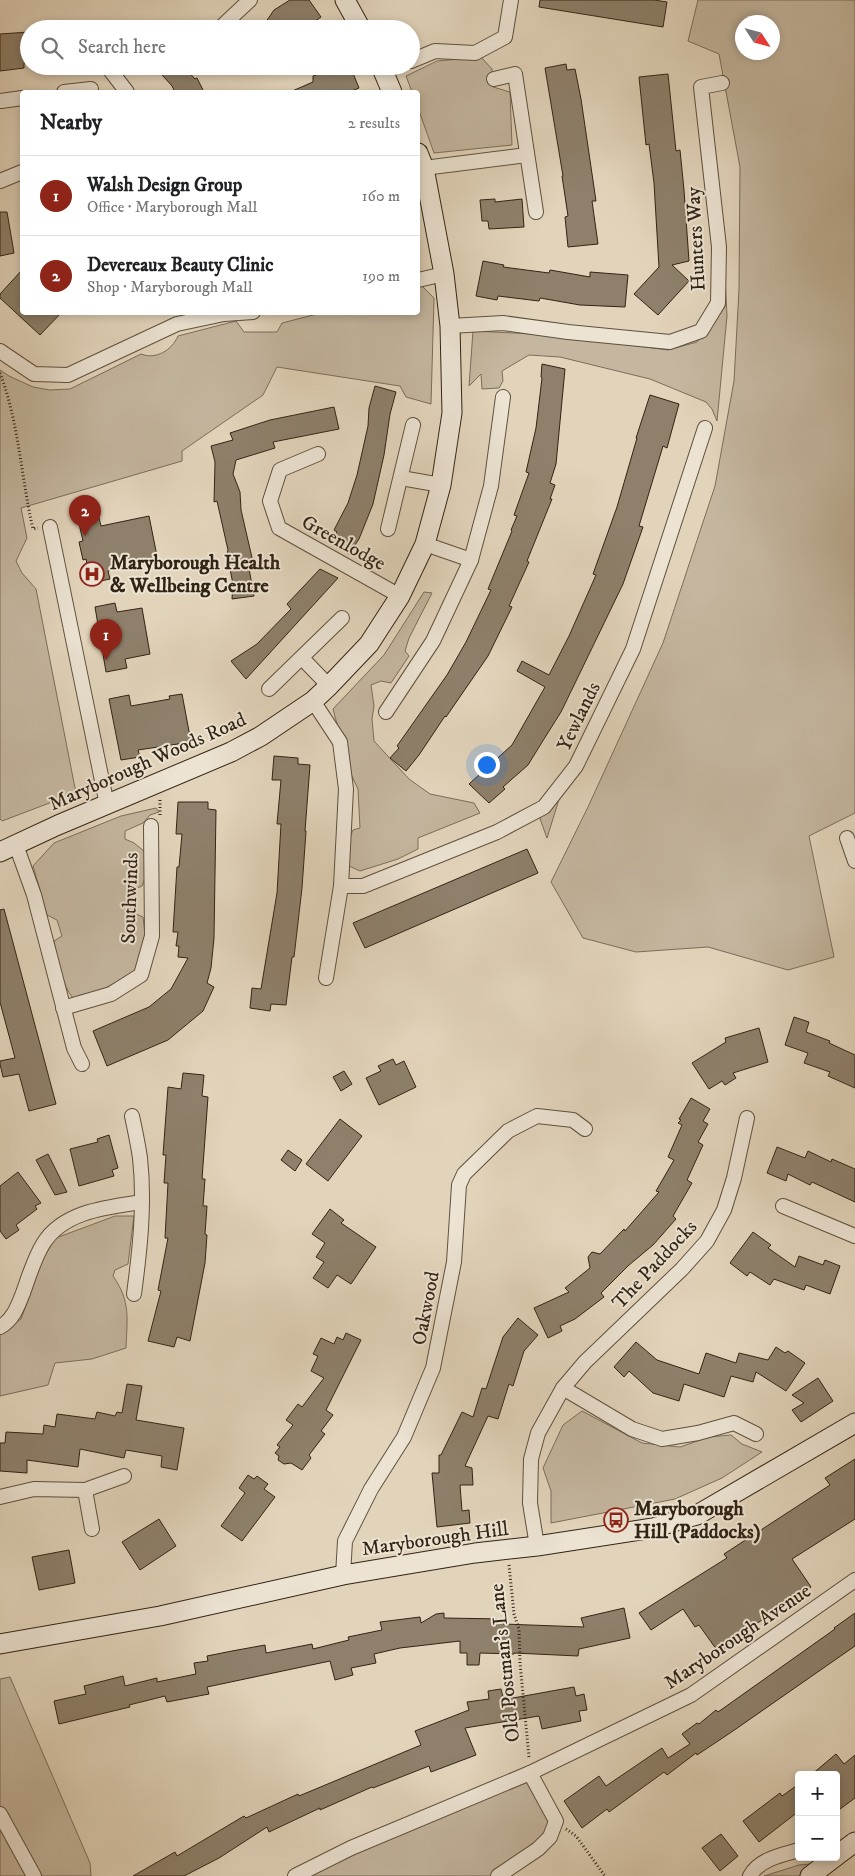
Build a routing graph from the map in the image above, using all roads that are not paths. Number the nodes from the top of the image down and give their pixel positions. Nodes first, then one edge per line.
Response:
1 (250, 0) edge
2 (345, 0) edge
3 (511, 0) edge
4 (229, 20) edge
5 (356, 20) edge
6 (420, 57) edge
7 (114, 75) edge
8 (388, 75) edge
9 (494, 79) dead end
10 (722, 83) dead end
11 (91, 89) dead end
12 (82, 90) edge
13 (125, 90) edge
14 (392, 90) edge
15 (20, 98) edge
16 (1, 101) dead end
17 (527, 154) junction
18 (421, 161) edge
19 (20, 173) edge
20 (0, 181) edge
21 (536, 212) dead end
22 (444, 274) junction
23 (420, 280) edge
24 (219, 315) edge
25 (450, 326) junction
26 (0, 351) edge
27 (503, 397) dead end
28 (413, 425) dead end
29 (705, 428) dead end
30 (318, 454) dead end
31 (401, 478) junction
32 (441, 485) junction
33 (50, 527) road end
34 (388, 529) dead end
35 (425, 544) junction
36 (471, 560) junction
37 (400, 596) junction
38 (342, 618) dead end
39 (302, 658) junction
40 (329, 686) junction
41 (269, 689) dead end
42 (312, 701) junction
43 (386, 712) dead end
44 (107, 805) junction
45 (151, 826) road end
46 (846, 838) dead end
47 (4, 850) edge
48 (855, 861) edge
49 (340, 886) junction
50 (326, 978) dead end
51 (63, 1008) junction
52 (82, 1064) dead end
53 (132, 1116) dead end
54 (747, 1118) dead end
55 (586, 1130) dead end
56 (142, 1202) junction
57 (783, 1206) dead end
58 (855, 1236) edge
59 (134, 1294) dead end
60 (0, 1327) edge
61 (563, 1388) junction
62 (855, 1423) edge
63 (756, 1434) dead end
64 (124, 1476) dead end
65 (85, 1490) junction
66 (0, 1496) edge
67 (92, 1529) dead end
68 (536, 1546) junction
69 (343, 1575) junction
70 (855, 1580) edge
71 (0, 1644) edge
72 (530, 1773) junction
73 (0, 1814) edge
74 (855, 1842) edge
75 (795, 1851) edge
76 (840, 1853) edge
77 (830, 1861) edge
78 (34, 1876) edge
79 (295, 1876) edge
80 (498, 1876) edge
81 (750, 1876) edge
82 (810, 1876) edge

1 - 4 street
2 - 5 street
3 - 6 street
7 - 13 street
8 - 14 street
9 - 17 street
10 - 25 street, Hunters Way
11 - 12 street
15 - 16 street
17 - 18 street
17 - 21 street
18 - 22 street, Maryborough Woods Road
19 - 20 street
22 - 23 street
22 - 25 street, Maryborough Woods Road
24 - 26 street
25 - 32 street, Maryborough Woods Road
27 - 36 street
28 - 31 street, Greenlodge
29 - 49 street, Yewlands
30 - 37 street, Greenlodge
31 - 32 street
31 - 34 street, Greenlodge
32 - 35 street, Maryborough Woods Road
33 - 44 street
35 - 36 street
35 - 37 street, Maryborough Woods Road
36 - 43 street
37 - 40 street, Maryborough Woods Road
38 - 39 street
39 - 40 street
39 - 41 street
40 - 42 street, Maryborough Woods Road
42 - 44 street, Maryborough Woods Road
42 - 49 street
44 - 47 street, Maryborough Woods Road
45 - 51 street, Southwinds
46 - 48 street
47 - 51 street
49 - 50 street
51 - 52 street
53 - 56 street
54 - 61 street, The Paddocks
55 - 69 street, Oakwood
56 - 59 street
56 - 60 street
57 - 58 street
61 - 63 street
61 - 68 street, The Paddocks
62 - 68 street, Maryborough Hill
64 - 65 street
65 - 66 street
65 - 67 street
68 - 69 street, Maryborough Hill
69 - 71 street, Maryborough Hill
70 - 72 street, Maryborough Avenue
72 - 79 street, Maryborough Avenue
72 - 80 street
73 - 78 street
74 - 76 street
75 - 81 street
77 - 82 street

